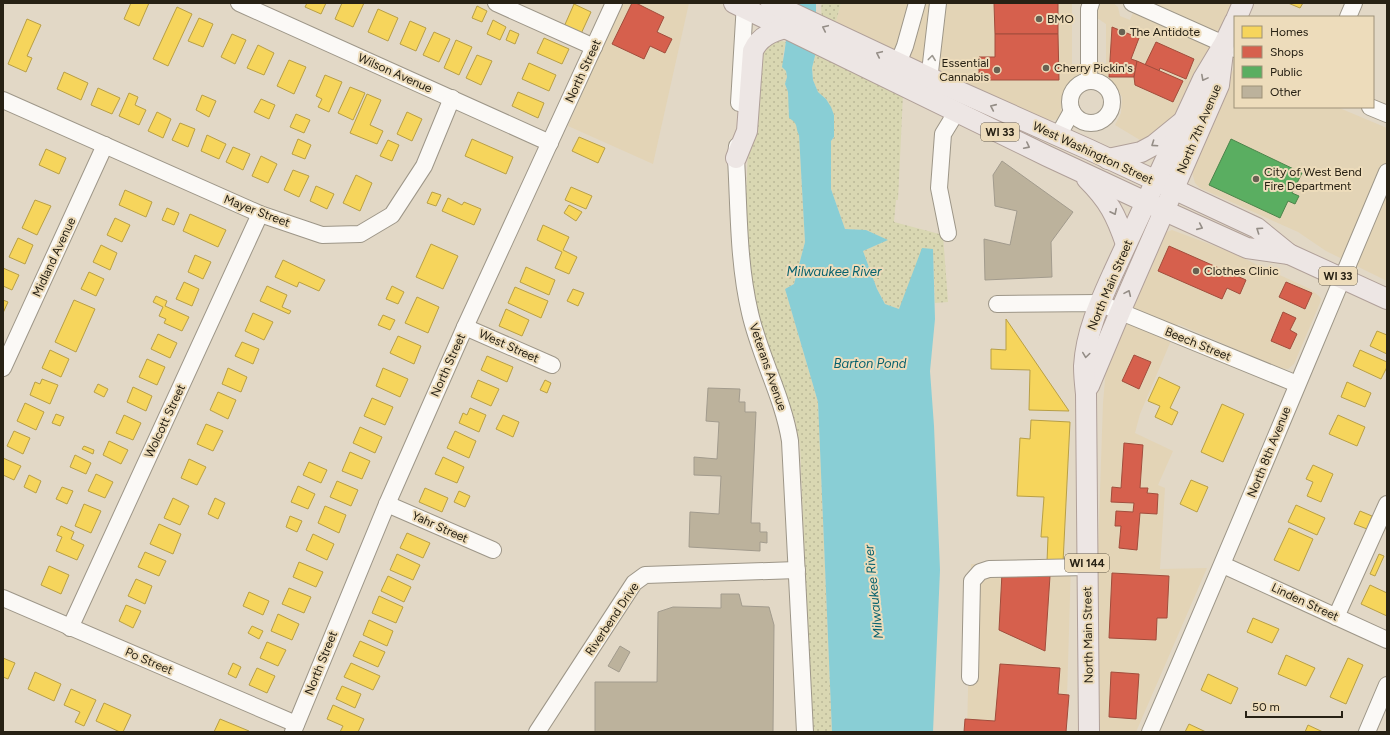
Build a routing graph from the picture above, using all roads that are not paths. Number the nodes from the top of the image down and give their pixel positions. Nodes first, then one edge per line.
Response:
1 (239, 3) edge
2 (496, 3) edge
3 (614, 3) edge
4 (917, 3) edge
5 (938, 3) edge
6 (1091, 3) edge
7 (1132, 3) edge
8 (1243, 3) edge
9 (1354, 3) edge
10 (742, 5) edge
11 (1162, 10) edge
12 (1237, 16) edge
13 (1348, 16) edge
14 (780, 19) edge
15 (1234, 26) edge
16 (594, 47) junction
17 (1230, 47) edge
18 (895, 71) junction
19 (1089, 81) junction
20 (928, 87) junction
21 (452, 98) junction
22 (3, 100) edge
23 (1372, 108) edge
24 (957, 111) junction
25 (1072, 112) junction
26 (1387, 114) edge
27 (1185, 120) junction
28 (1058, 136) junction
29 (550, 143) junction
30 (105, 145) junction
31 (736, 158) junction
32 (1108, 159) junction
33 (1080, 171) junction
34 (1387, 172) edge
35 (1156, 182) junction
36 (1174, 190) junction
37 (1146, 202) junction
38 (1165, 211) junction
39 (260, 214) junction
40 (948, 232) dead end
41 (1126, 244) junction
42 (1290, 254) junction
43 (1342, 278) junction
44 (1387, 299) edge
45 (997, 304) dead end
46 (1099, 304) junction
47 (1120, 312) junction
48 (465, 327) junction
49 (552, 365) dead end
50 (3, 368) edge
51 (1297, 384) junction
52 (1086, 394) junction
53 (387, 504) junction
54 (1387, 504) edge
55 (493, 550) dead end
56 (1223, 565) junction
57 (1087, 567) junction
58 (797, 570) junction
59 (3, 598) edge
60 (1336, 617) junction
61 (70, 628) junction
62 (1387, 640) edge
63 (970, 677) dead end
64 (1387, 685) edge
65 (294, 728) edge
66 (537, 732) edge
67 (804, 732) edge
68 (1089, 732) edge
69 (1150, 732) edge
70 (1367, 732) edge

1 - 21 street, Wilson Avenue
2 - 16 street
3 - 16 street, North Street
4 - 18 street
20 -> 5 street
6 - 19 street
7 - 11 street
8 - 12 main road
9 - 13 street
10 - 14 main road, WI 33
10 - 31 street, Veterans Avenue
11 - 17 street
14 - 18 main road, West Washington Street / WI 33
14 - 31 main road
15 - 17 main road, North 7th Avenue
16 - 29 street, North Street
17 -> 27 main road, North 7th Avenue
17 - 36 main road, North 7th Avenue
18 - 20 main road, West Washington Street / WI 33
19 - 25 street
19 - 25 street
20 - 24 main road, West Washington Street / WI 33
28 -> 20 main road, West Washington Street / WI 33
21 - 29 street, Wilson Avenue
21 - 39 street, Mayer Street
22 - 30 street, Mayer Street
23 - 26 street
24 -> 33 main road, West Washington Street / WI 33
24 - 40 street
25 - 28 street
27 -> 32 main road
27 - 35 main road, North 7th Avenue
28 - 32 main road, West Washington Street / WI 33
29 - 48 street, North Street
30 - 39 street, Mayer Street
30 - 50 street, Midland Avenue
31 - 58 street, Veterans Avenue
32 - 35 main road, West Washington Street / WI 33
33 - 37 main road, West Washington Street / WI 33
33 -> 41 main road
34 - 43 street, North 8th Avenue
35 - 36 main road, West Washington Street / WI 33
35 - 37 main road, North Main Street / WI 144
36 - 38 main road, North Main Street
42 -> 36 main road, West Washington Street / WI 33
37 - 38 main road, West Washington Street / WI 33
37 - 41 main road, North Main Street / WI 144
38 -> 42 main road, West Washington Street / WI 33
47 -> 38 main road, North Main Street / WI 144
39 - 61 street, Wolcott Street
41 - 46 main road, North Main Street / WI 144
42 - 43 main road, West Washington Street / WI 33
43 - 44 main road, West Washington Street / WI 33
43 - 51 street, North 8th Avenue
45 - 46 street
46 - 47 street, Beech Street
46 -> 52 main road, North Main Street / WI 144
47 - 51 street, Beech Street
47 - 52 main road, North Main Street / WI 144
48 - 49 street, West Street
48 - 53 street, North Street
51 - 56 street, North 8th Avenue
52 - 57 main road, North Main Street / WI 144
53 - 55 street, Yahr Street
53 - 65 street, North Street
54 - 60 street
56 - 60 street, Linden Street
56 - 69 street, North 8th Avenue
57 - 63 street
57 - 68 main road, North Main Street / WI 144
58 - 66 street, Riverbend Drive
58 - 67 street, Veterans Avenue
59 - 61 street, Po Street
60 - 62 street, Linden Street
61 - 65 street, Po Street
64 - 70 street

